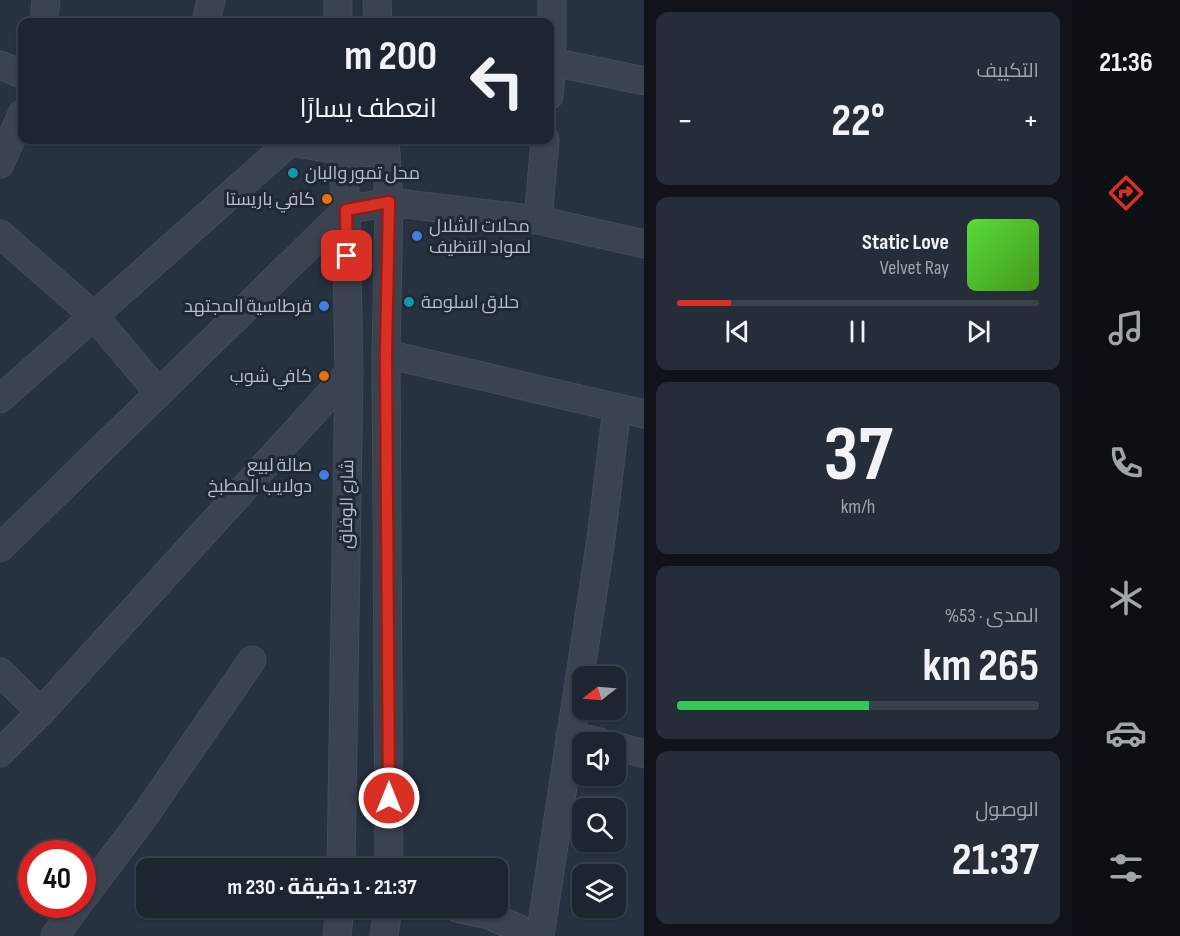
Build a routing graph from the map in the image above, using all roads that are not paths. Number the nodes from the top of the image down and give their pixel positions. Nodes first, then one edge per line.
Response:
1 (46, 0) edge
2 (211, 0) edge
3 (338, 0) edge
4 (377, 0) edge
5 (552, 0) edge
6 (44, 18) edge
7 (207, 18) edge
8 (339, 18) edge
9 (378, 18) edge
10 (552, 18) edge
11 (554, 62) edge
12 (0, 65) edge
13 (18, 72) edge
14 (644, 81) edge
15 (18, 123) edge
16 (282, 144) edge
17 (545, 144) edge
18 (342, 145) edge
19 (386, 147) edge
20 (0, 164) edge
21 (389, 202) junction
22 (346, 210) junction
23 (538, 220) junction
24 (0, 234) edge
25 (644, 244) edge
26 (94, 316) junction
27 (386, 354) junction
28 (349, 373) junction
29 (159, 393) junction
30 (0, 399) edge
31 (617, 408) junction
32 (644, 414) edge
33 (0, 548) edge
34 (252, 660) dead end
35 (0, 672) edge
36 (41, 712) junction
37 (570, 735) joint
38 (626, 749) edge
39 (0, 753) edge
40 (644, 754) edge
41 (341, 858) edge
42 (389, 858) edge
43 (96, 880) edge
44 (68, 918) edge
45 (339, 918) edge
46 (387, 918) edge
47 (495, 918) edge
48 (55, 936) edge
49 (337, 936) edge
50 (384, 936) edge
51 (534, 936) edge
52 (540, 936) edge

1 - 6 street
2 - 7 street
3 - 8 street
4 - 9 street
5 - 10 street
11 - 14 street
12 - 13 street
15 - 20 street
16 - 26 street
17 - 23 street
18 - 19 street
18 - 22 street, شارع الوفاق
19 - 21 street
21 - 22 street
21 - 23 street
21 - 27 street
22 - 28 street, شارع الوفاق
22 - 29 street
23 - 25 street
24 - 26 street
26 - 29 street
26 - 30 street
27 - 31 street
27 - 42 street
28 - 36 street
28 - 41 street, شارع الوفاق
29 - 33 street
31 - 32 street
31 - 37 street
34 - 43 street
35 - 36 street
36 - 39 street
37 - 52 street
38 - 40 street
44 - 48 street
45 - 49 street
46 - 50 street
47 - 51 street

